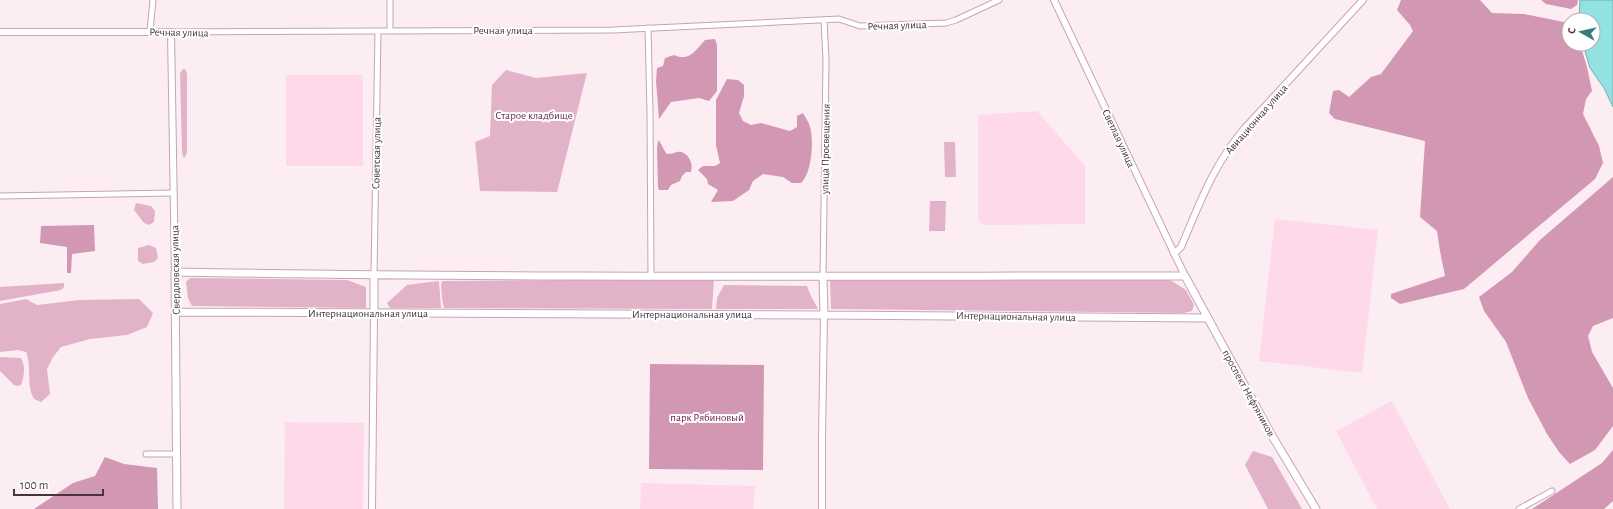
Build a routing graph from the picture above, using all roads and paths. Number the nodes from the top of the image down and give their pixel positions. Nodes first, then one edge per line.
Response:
1 (153, 0) edge
2 (390, 0) edge
3 (999, 0) edge
4 (1054, 0) edge
5 (1363, 0) edge
6 (824, 20) junction
7 (648, 28) junction
8 (150, 31) junction
9 (390, 31) junction
10 (0, 32) edge
11 (171, 32) junction
12 (378, 32) junction
13 (174, 193) junction
14 (0, 196) edge
15 (1174, 254) junction
16 (175, 272) junction
17 (374, 275) junction
18 (651, 276) junction
19 (1185, 276) junction
20 (823, 277) junction
21 (176, 312) junction
22 (374, 313) junction
23 (824, 314) junction
24 (1208, 318) junction
25 (146, 454) dead end
26 (177, 454) junction
27 (1552, 491) dead end
28 (177, 509) edge
29 (372, 509) edge
30 (822, 509) edge
31 (1316, 509) edge
32 (1519, 509) edge

1 - 8 street
2 - 9 street
3 - 6 street, Речная улица
4 - 15 street, Светлая улица
5 - 15 street, Авиационная улица
6 - 7 street, Речная улица
6 - 20 street, улица Просвещения
7 - 9 street, Речная улица
7 - 18 street
8 - 10 street, Речная улица
8 - 11 street, Речная улица
9 - 12 street, Речная улица
11 - 12 street, Речная улица
11 - 13 street, Свердловская улица
12 - 17 street, Советская улица
13 - 14 street
13 - 16 street, Свердловская улица
15 - 19 street, Светлая улица
16 - 17 main road
16 - 21 main road, Свердловская улица
17 - 18 main road
17 - 22 main road
18 - 20 main road
19 - 20 main road
19 - 24 main road, проспект Нефтяников
20 - 23 main road
21 - 22 main road, Интернациональная улица
21 - 26 main road, Свердловская улица
22 - 23 main road, Интернациональная улица
22 - 29 street
23 - 24 main road, Интернациональная улица
23 - 30 street
24 - 31 main road, проспект Нефтяников
25 - 26 street
26 - 28 main road, Свердловская улица
27 - 32 street

